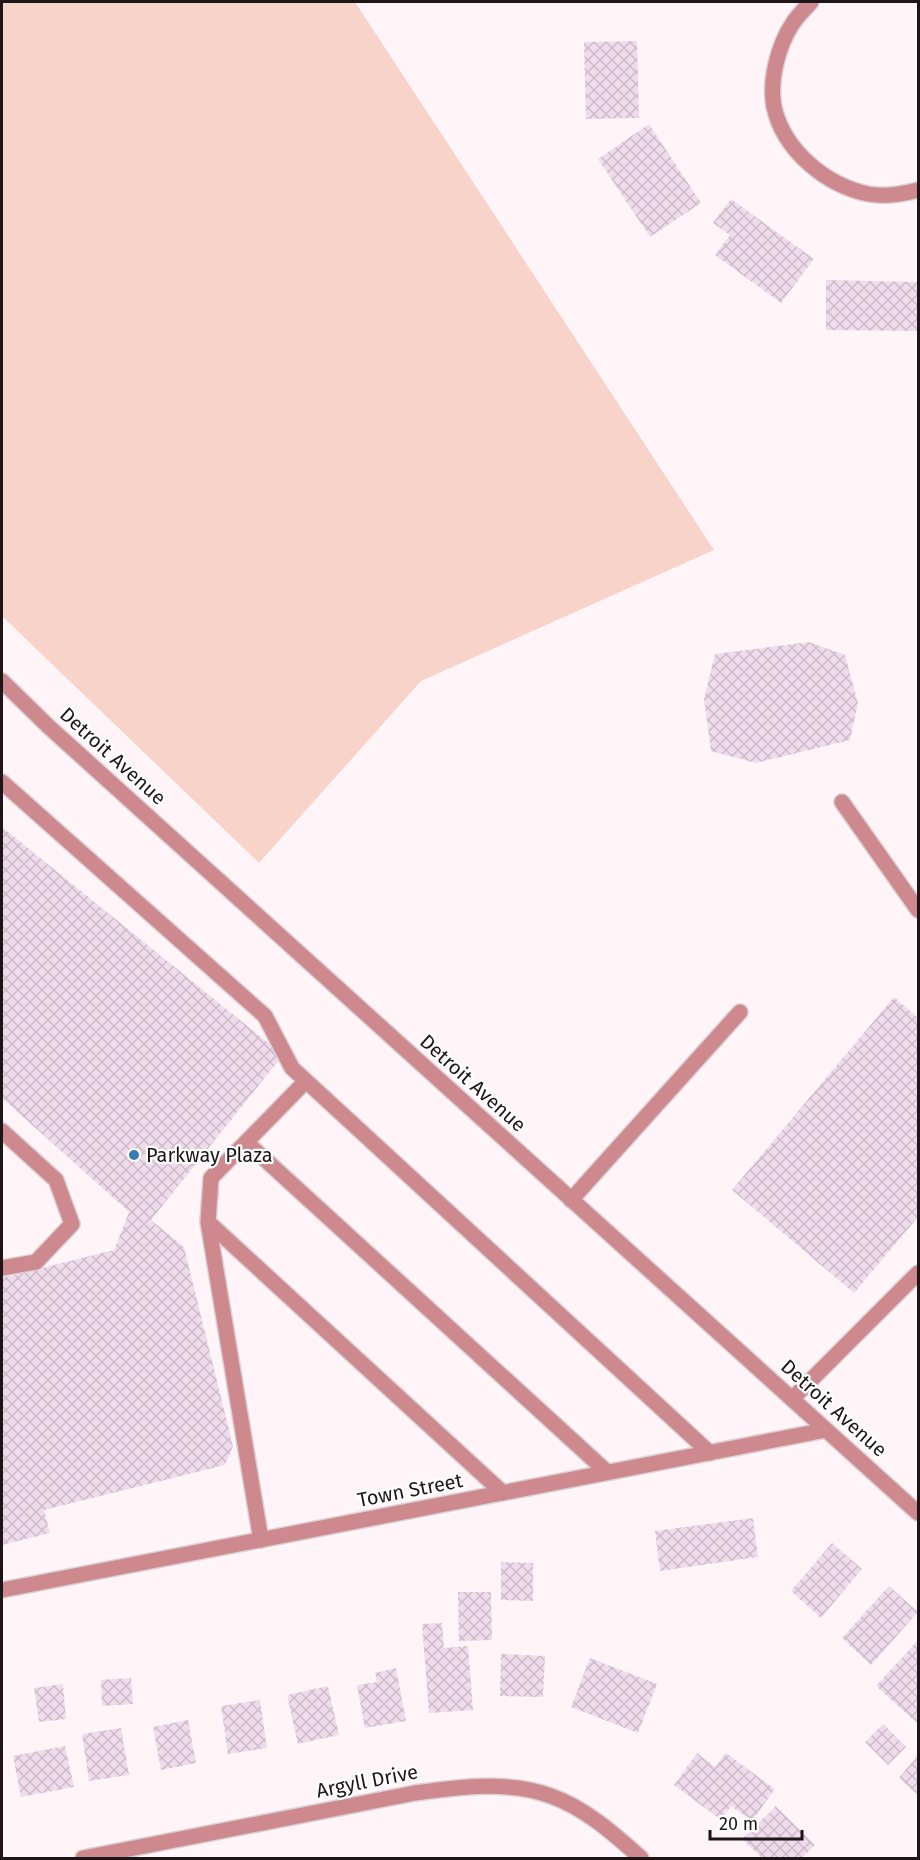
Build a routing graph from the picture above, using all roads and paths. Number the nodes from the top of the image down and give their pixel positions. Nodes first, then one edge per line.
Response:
1 (811, 2) edge
2 (918, 189) edge
3 (2, 681) edge
4 (2, 782) edge
5 (842, 802) dead end
6 (918, 910) edge
7 (740, 1012) dead end
8 (306, 1081) junction
9 (2, 1131) edge
10 (246, 1142) junction
11 (571, 1200) junction
12 (208, 1222) junction
13 (2, 1268) edge
14 (918, 1273) edge
15 (792, 1399) junction
16 (826, 1430) junction
17 (710, 1453) junction
18 (607, 1472) junction
19 (503, 1493) junction
20 (918, 1513) edge
21 (261, 1540) junction
22 (2, 1590) edge
23 (83, 1858) edge
24 (641, 1858) edge

1 - 2 street
3 - 11 street, Detroit Avenue
4 - 8 street
5 - 6 street
7 - 11 street
8 - 10 street
8 - 17 street
9 - 13 street
10 - 12 street
10 - 18 street
11 - 15 street, Detroit Avenue
12 - 19 street
12 - 21 street
14 - 15 street
15 - 16 street, Detroit Avenue
16 - 17 street, Town Street
16 - 20 street, Detroit Avenue
17 - 18 street, Town Street
18 - 19 street, Town Street
19 - 21 street, Town Street
21 - 22 street, Town Street
23 - 24 street, Argyll Drive

